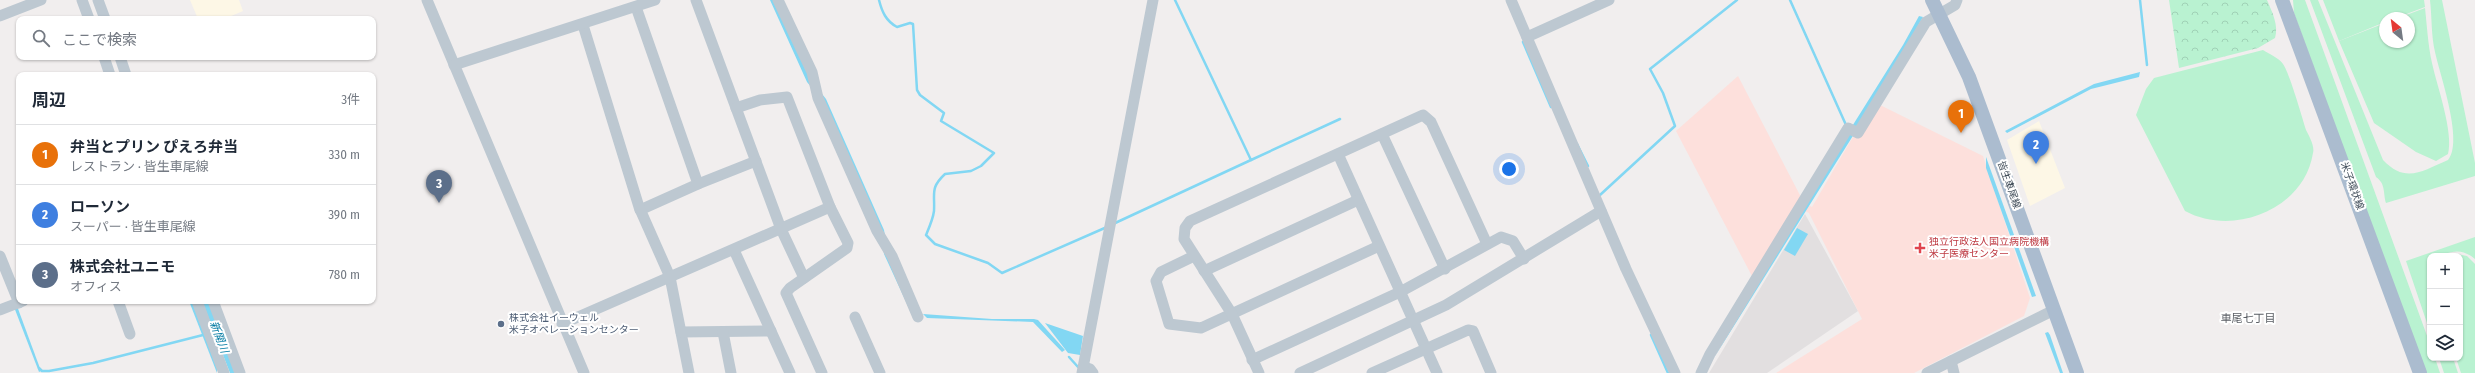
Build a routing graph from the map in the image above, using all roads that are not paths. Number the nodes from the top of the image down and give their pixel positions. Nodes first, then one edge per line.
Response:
1 (41, 0) edge
2 (82, 0) edge
3 (98, 0) edge
4 (427, 0) edge
5 (655, 0) edge
6 (696, 0) edge
7 (778, 0) edge
8 (1153, 0) edge
9 (1511, 0) edge
10 (1609, 0) edge
11 (1932, 0) edge
12 (1957, 0) edge
13 (2282, 0) edge
14 (636, 7) junction
15 (1940, 14) junction
16 (0, 16) edge
17 (88, 16) edge
18 (104, 16) edge
19 (583, 25) junction
20 (1527, 37) junction
21 (105, 60) edge
22 (121, 60) edge
23 (454, 65) junction
24 (109, 72) edge
25 (125, 72) edge
26 (736, 108) junction
27 (1382, 134) junction
28 (1338, 154) junction
29 (756, 161) junction
30 (698, 184) junction
31 (1358, 200) junction
32 (830, 207) junction
33 (640, 210) junction
34 (1601, 212) junction
35 (781, 230) junction
36 (1487, 244) junction
37 (1379, 246) junction
38 (734, 250) junction
39 (0, 256) edge
40 (1194, 256) junction
41 (1524, 259) junction
42 (1445, 269) junction
43 (1204, 271) junction
44 (670, 277) junction
45 (804, 278) junction
46 (16, 291) edge
47 (1400, 292) junction
48 (16, 304) edge
49 (119, 304) edge
50 (198, 304) edge
51 (214, 304) edge
52 (0, 310) edge
53 (2054, 310) junction
54 (1232, 314) junction
55 (855, 317) dead end
56 (918, 317) dead end
57 (1413, 321) junction
58 (562, 324) junction
59 (771, 331) junction
60 (681, 332) junction
61 (723, 332) junction
62 (130, 334) dead end
63 (1426, 349) junction
64 (1252, 360) junction
65 (1951, 361) junction
66 (1086, 371) edge
67 (224, 373) edge
68 (240, 373) edge
69 (584, 373) edge
70 (689, 373) edge
71 (731, 373) edge
72 (790, 373) edge
73 (822, 373) edge
74 (880, 373) edge
75 (1259, 373) edge
76 (1300, 373) edge
77 (1372, 373) edge
78 (1437, 373) edge
79 (1491, 373) edge
80 (1675, 373) edge
81 (1701, 373) edge
82 (1927, 373) edge
83 (1954, 373) edge
84 (2077, 373) edge
85 (2420, 373) edge

1 - 16 street
2 - 17 street
3 - 18 street
4 - 23 street
5 - 14 street
6 - 26 street
7 - 56 street
8 - 66 street
9 - 20 street
10 - 20 street
11 - 15 main road, 皆生車尾線
12 - 15 street
13 - 85 main road, 米子環状線
14 - 19 street
14 - 30 street
15 - 53 main road, 皆生車尾線
15 - 81 street
19 - 23 street
19 - 33 street
20 - 34 street
21 - 24 street
22 - 25 street
23 - 58 street
26 - 29 street
26 - 32 street
27 - 28 street
27 - 36 street
27 - 42 street
28 - 31 street
28 - 40 street
29 - 30 street
29 - 35 street
30 - 33 street
31 - 37 street
31 - 43 street
32 - 35 street
32 - 45 street
33 - 44 street
34 - 41 street
34 - 80 street
35 - 38 street
35 - 45 street
36 - 41 street
36 - 42 street
37 - 47 street
37 - 54 street
38 - 44 street
38 - 59 street
39 - 46 street
40 - 43 street
40 - 54 street
41 - 57 street
42 - 47 street
43 - 54 street
44 - 58 street
44 - 60 street
45 - 73 street
47 - 57 street
47 - 64 street
48 - 52 street
49 - 62 street
50 - 67 street
51 - 68 street
53 - 65 street
53 - 84 main road, 皆生車尾線
54 - 64 street
55 - 74 street
57 - 63 street
57 - 76 street
58 - 69 street
59 - 61 street
59 - 72 street
60 - 61 street
60 - 70 street
61 - 71 street
63 - 77 street
63 - 78 street
63 - 79 street
64 - 75 street
65 - 82 street
65 - 83 street

